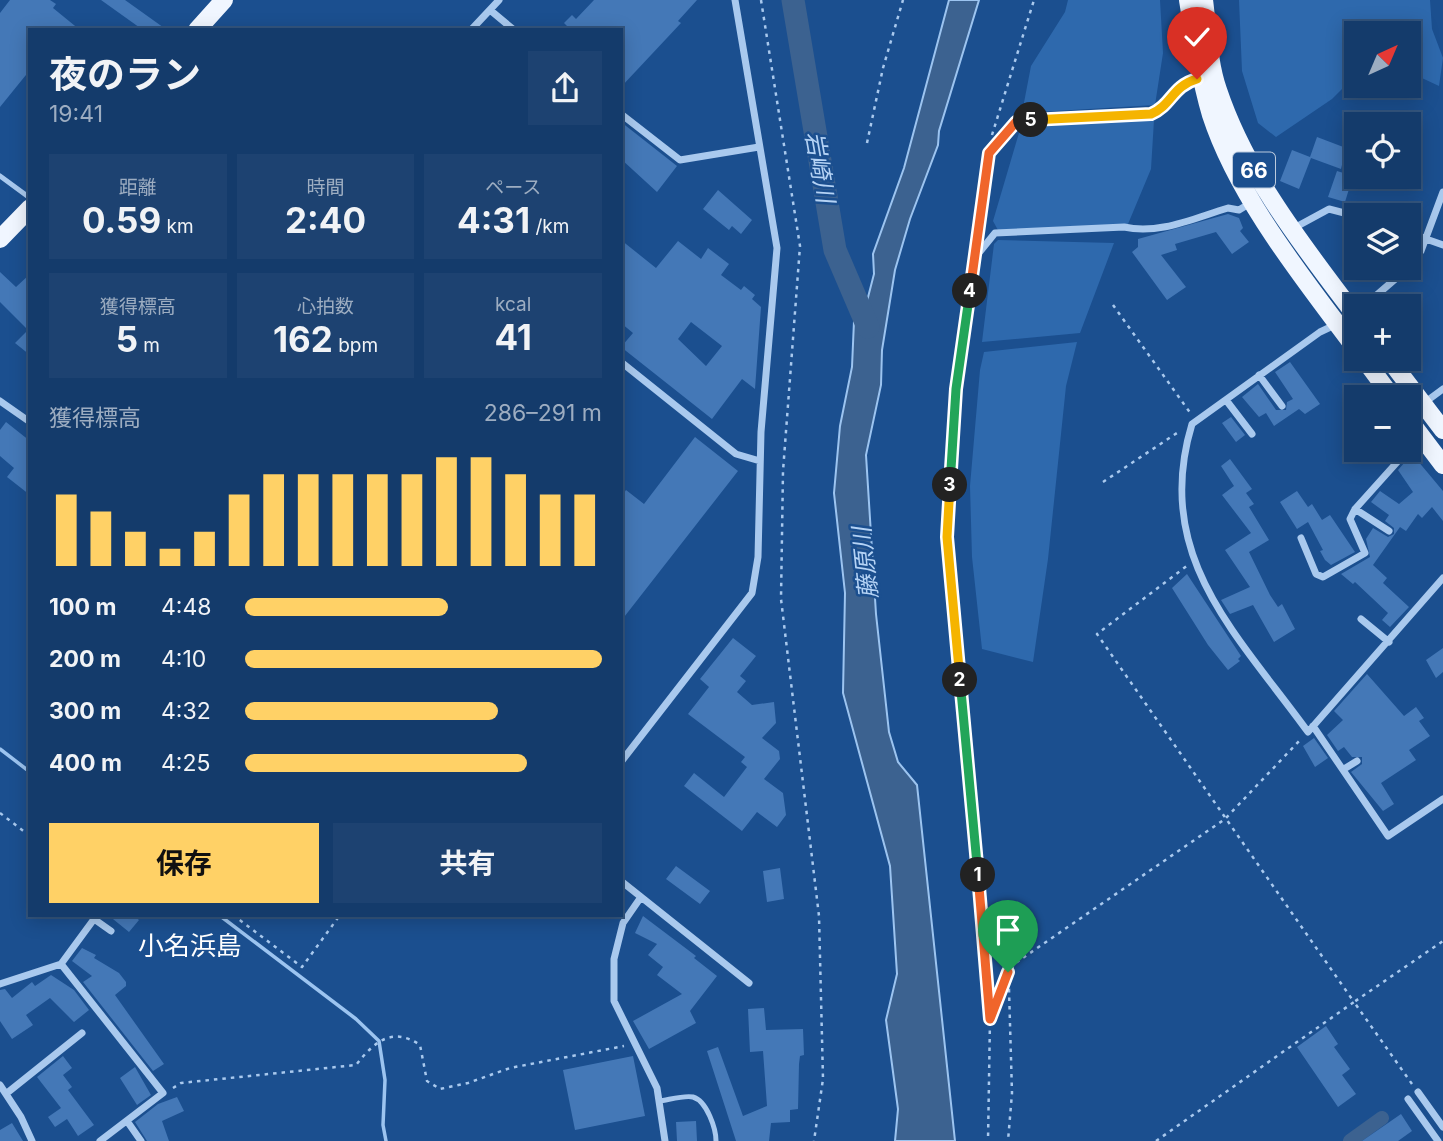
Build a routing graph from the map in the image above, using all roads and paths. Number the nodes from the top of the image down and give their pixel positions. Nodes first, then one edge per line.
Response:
1 (224, 0) edge
2 (499, 0) edge
3 (735, 0) edge
4 (761, 0) edge
5 (903, 0) edge
6 (1034, 0) edge
7 (1188, 0) edge
8 (1205, 0) edge
9 (490, 10) junction
10 (200, 28) edge
11 (473, 28) edge
12 (512, 28) edge
13 (1202, 78) junction
14 (623, 116) edge
15 (867, 143) dead end
16 (759, 147) junction
17 (989, 153) junction
18 (0, 176) edge
19 (1443, 192) edge
20 (28, 197) edge
21 (1252, 202) junction
22 (28, 210) edge
23 (1344, 213) edge
24 (1293, 229) junction
25 (1421, 237) edge
26 (0, 239) edge
27 (1426, 239) junction
28 (1443, 245) edge
29 (1421, 247) edge
30 (974, 259) junction
31 (1394, 280) edge
32 (1344, 294) edge
33 (1378, 294) edge
34 (1112, 304) dead end
35 (1344, 319) edge
36 (1337, 323) junction
37 (1344, 333) edge
38 (623, 364) edge
39 (1372, 371) edge
40 (1398, 371) edge
41 (1259, 376) junction
42 (1383, 385) edge
43 (1443, 389) edge
44 (1226, 400) junction
45 (0, 401) edge
46 (1423, 404) junction
47 (1282, 406) dead end
48 (28, 421) edge
49 (1193, 422) junction
50 (1443, 430) edge
51 (1252, 434) dead end
52 (1421, 451) edge
53 (760, 461) junction
54 (1399, 462) edge
55 (1443, 466) edge
56 (1103, 482) dead end
57 (1355, 509) junction
58 (1389, 531) dead end
59 (1301, 538) dead end
60 (1193, 561) junction
61 (1443, 578) edge
62 (1361, 619) dead end
63 (1389, 642) junction
64 (1311, 729) junction
65 (623, 759) edge
66 (1356, 761) dead end
67 (1344, 769) junction
68 (1443, 799) edge
69 (0, 813) edge
70 (1225, 820) junction
71 (28, 834) edge
72 (623, 883) edge
73 (641, 897) junction
74 (95, 917) edge
75 (236, 917) edge
76 (339, 917) edge
77 (110, 931) dead end
78 (1443, 942) edge
79 (61, 964) junction
80 (1006, 981) junction
81 (0, 984) edge
82 (749, 984) dead end
83 (1354, 1002) junction
84 (990, 1019) junction
85 (82, 1033) dead end
86 (634, 1044) junction
87 (0, 1085) edge
88 (1418, 1092) joint
89 (7, 1093) junction
90 (163, 1094) junction
91 (1408, 1098) dead end
92 (659, 1101) junction
93 (127, 1121) junction
94 (1443, 1126) edge
95 (32, 1141) edge
96 (100, 1141) edge
97 (141, 1141) edge
98 (665, 1141) edge
99 (716, 1141) edge
100 (814, 1141) edge
101 (988, 1141) edge
102 (1008, 1141) edge
103 (1156, 1141) edge
104 (1438, 1141) edge

1 - 10 main road
2 - 9 street
3 - 16 street
4 - 100 path
5 - 15 path
6 - 17 path
7 - 13 main road, 66
8 - 24 main road, 66
9 - 11 street
9 - 12 street
13 - 17 street
13 - 21 main road, 66
14 - 16 street
16 - 53 street
17 - 30 path
18 - 20 lane
19 - 27 street
21 - 30 street
21 - 36 main road, 66
22 - 26 main road
23 - 24 street
24 - 32 main road, 66
25 - 27 street
27 - 28 street
27 - 29 street
30 - 84 path
31 - 33 street
34 - 49 path
35 - 36 street
36 - 37 main road, 66
36 - 41 street
38 - 53 street
39 - 42 main road
40 - 46 main road
41 - 44 street
41 - 47 street
43 - 46 street
44 - 49 street
44 - 51 street
45 - 48 street
46 - 50 main road
49 - 56 path
49 - 60 street
52 - 55 main road
53 - 65 street
54 - 57 street
57 - 58 street
57 - 59 street
60 - 64 street
60 - 70 path
61 - 63 street
62 - 63 street
63 - 64 street
64 - 67 street
64 - 70 path
66 - 67 street
67 - 68 street
69 - 71 path
70 - 80 path
70 - 83 path
72 - 73 street
73 - 82 street
73 - 86 street
74 - 77 street
74 - 79 street
75 - 76 path
78 - 83 path
79 - 81 street
79 - 90 street
80 - 84 path
80 - 102 path
83 - 88 path
83 - 103 path
84 - 101 path
85 - 89 street
86 - 90 path
86 - 92 street
87 - 89 street
88 - 94 street
89 - 95 street
90 - 93 street
91 - 104 street
92 - 98 street
92 - 99 lane
93 - 96 street
93 - 97 street

